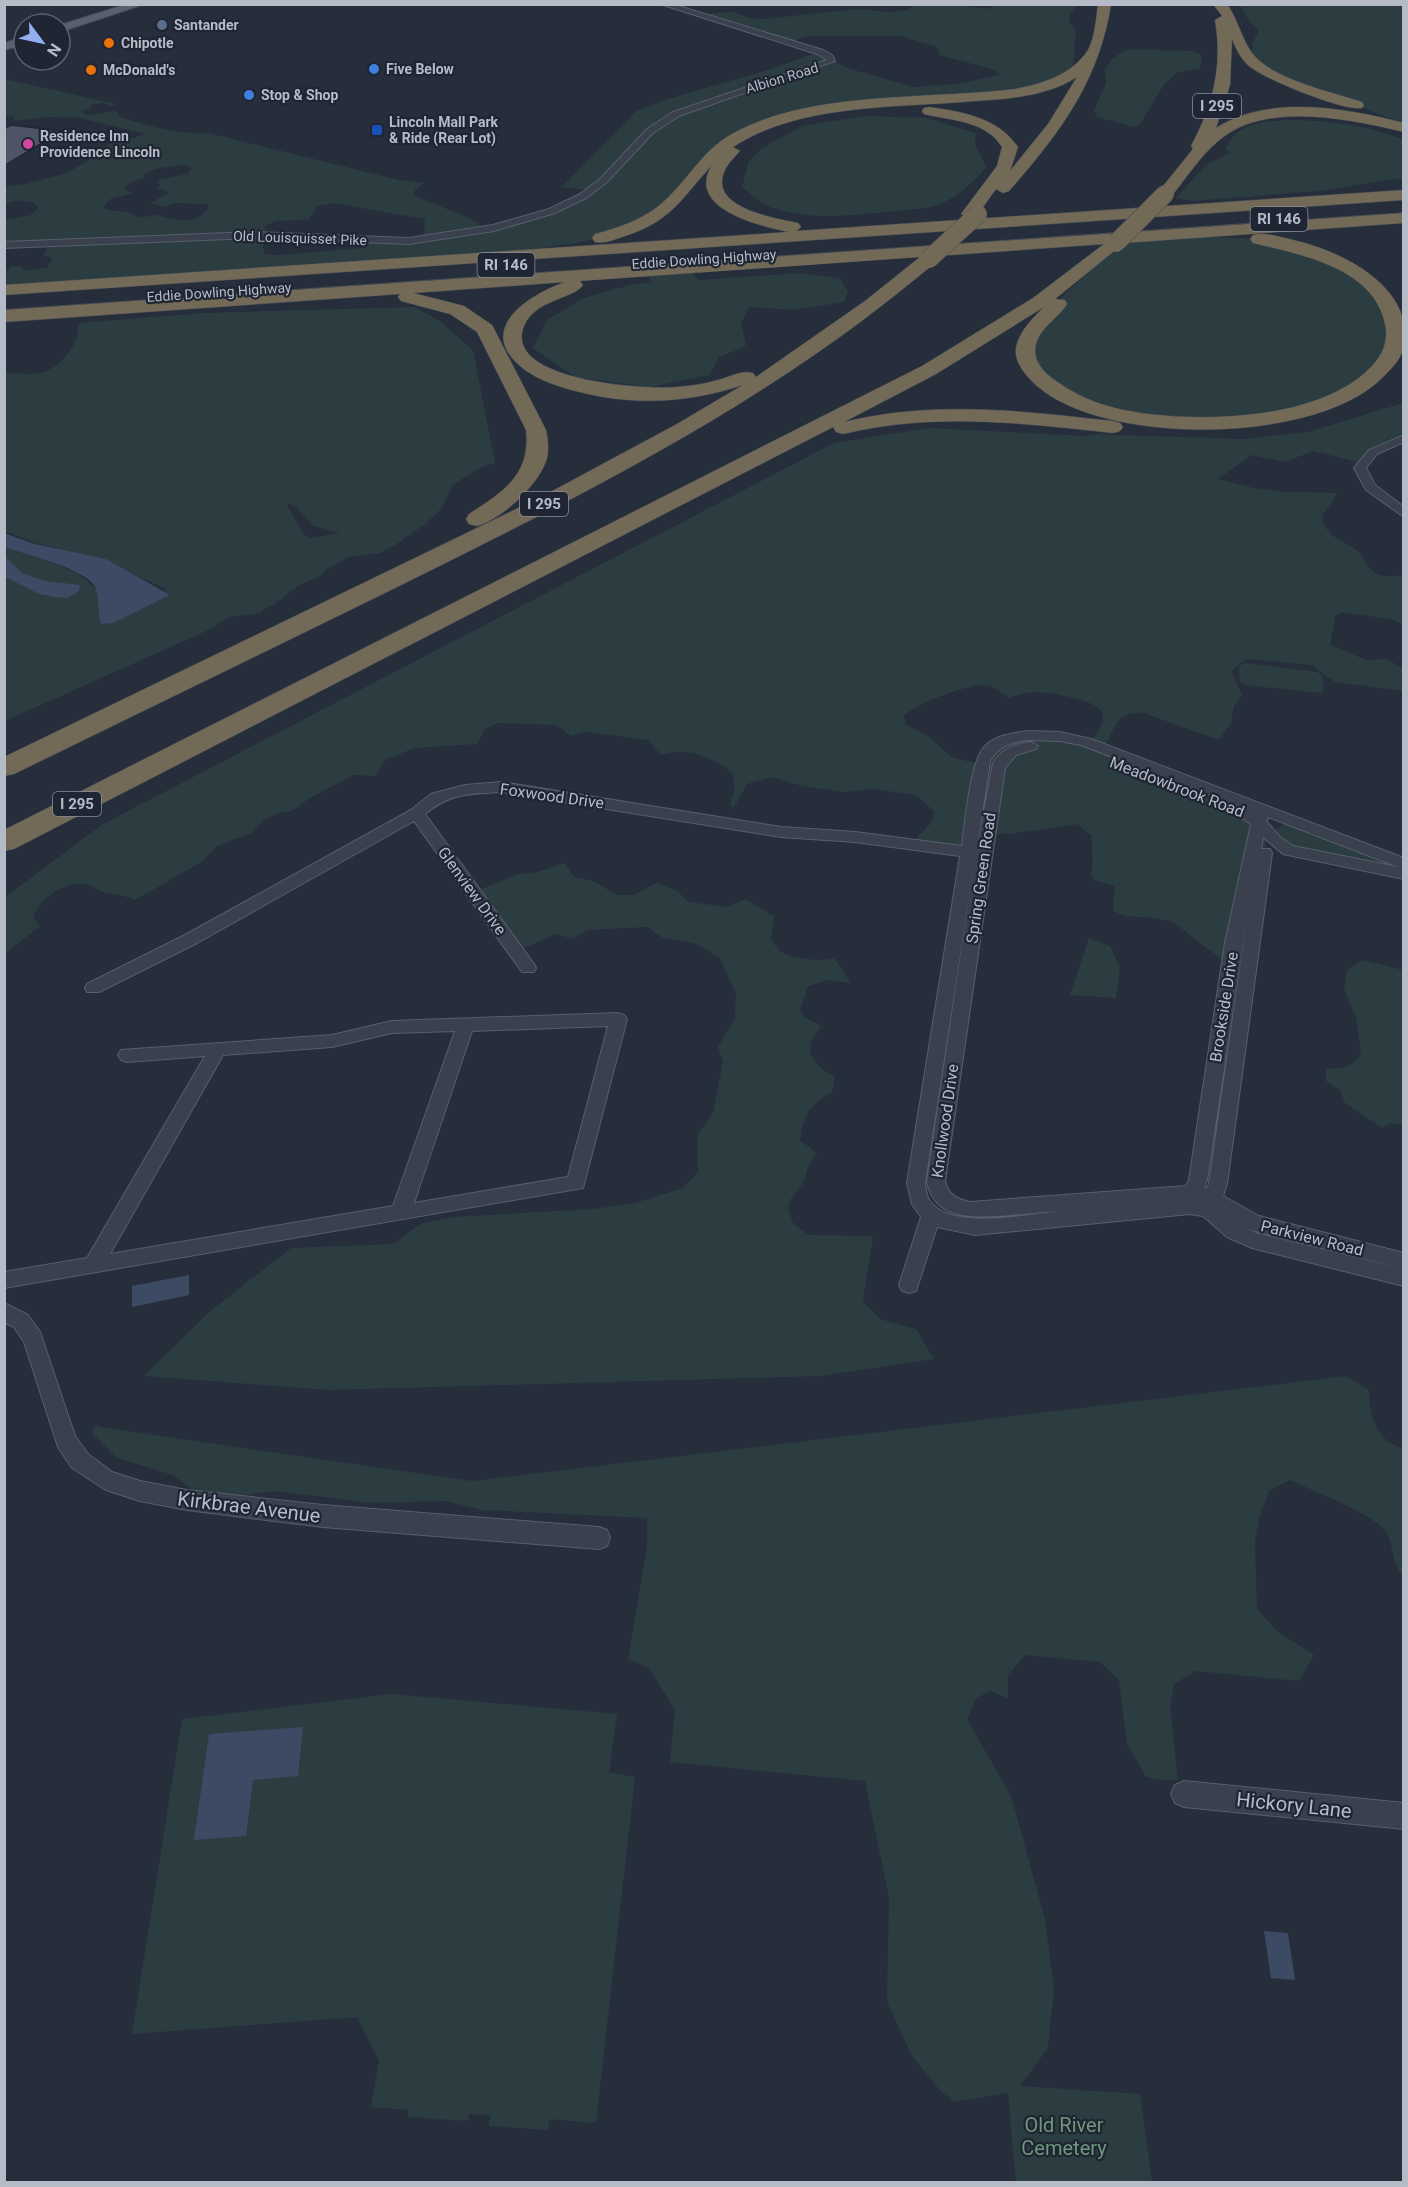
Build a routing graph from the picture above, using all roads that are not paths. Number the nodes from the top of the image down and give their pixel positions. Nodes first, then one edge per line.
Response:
1 (124, 4) edge
2 (140, 4) edge
3 (663, 4) edge
4 (1105, 4) edge
5 (1218, 4) edge
6 (72, 20) edge
7 (72, 25) edge
8 (1095, 50) junction
9 (1404, 122) edge
10 (1404, 128) edge
11 (588, 193) joint
12 (1404, 193) edge
13 (1165, 194) junction
14 (1404, 203) edge
15 (1404, 210) edge
16 (973, 214) junction
17 (1404, 218) edge
18 (920, 228) junction
19 (1137, 237) junction
20 (4, 245) edge
21 (1115, 245) junction
22 (410, 262) junction
23 (726, 266) junction
24 (4, 290) edge
25 (319, 294) junction
26 (4, 298) edge
27 (4, 306) edge
28 (4, 316) edge
29 (845, 324) junction
30 (1404, 368) edge
31 (1404, 438) edge
32 (662, 506) junction
33 (1404, 513) edge
34 (228, 659) junction
35 (8, 766) edge
36 (990, 768) joint
37 (416, 813) junction
38 (1268, 820) junction
39 (4, 842) edge
40 (977, 854) junction
41 (1404, 864) edge
42 (1404, 874) edge
43 (528, 968) dead end
44 (958, 969) junction
45 (93, 988) dead end
46 (466, 1024) junction
47 (218, 1049) junction
48 (127, 1055) dead end
49 (1201, 1202) junction
50 (401, 1212) junction
51 (931, 1216) junction
52 (1404, 1261) edge
53 (94, 1264) junction
54 (1404, 1278) edge
55 (4, 1280) edge
56 (909, 1285) dead end
57 (4, 1311) edge
58 (599, 1538) dead end
59 (1184, 1794) dead end
60 (1404, 1816) edge

1 - 6 main road
2 - 7 main road
3 - 11 street, Albion Road
4 - 8 highway, I 295
5 - 9 highway
5 - 13 highway, I 295
8 - 16 highway, I 295
8 - 22 highway
10 - 13 highway
11 - 20 street, Old Louisquisset Pike
12 - 18 highway
13 - 21 highway, I 295, bridge
14 - 26 highway, Eddie Dowling Highway / RI 146
15 - 27 highway, Eddie Dowling Highway / RI 146
16 - 18 highway
16 - 29 highway, I 295, bridge
17 - 19 highway
18 - 22 highway
19 - 21 highway
19 - 23 highway
21 - 32 highway, I 295
22 - 24 highway
23 - 25 highway
23 - 29 highway
25 - 28 highway
25 - 34 highway
29 - 34 highway, I 295
30 - 32 highway
31 - 33 street
32 - 39 highway, I 295
34 - 35 highway, I 295
36 - 38 street, Meadowbrook Road
36 - 40 street, Spring Green Road
37 - 40 street, Foxwood Drive
37 - 43 street, Glenview Drive
37 - 45 street, Foxwood Drive
38 - 41 street, Meadowbrook Road
38 - 42 street, Meadowbrook Road
38 - 49 street, Brookside Drive
40 - 44 street, Spring Green Road
44 - 49 street, Knollwood Drive
44 - 51 street, Spring Green Road
46 - 47 street
46 - 50 street
46 - 50 street
47 - 48 street
47 - 53 street
49 - 51 street
49 - 52 street, Parkview Road
49 - 54 street, Parkview Road
50 - 53 street
51 - 56 street
53 - 55 street
57 - 58 street, Kirkbrae Avenue
59 - 60 street, Hickory Lane

